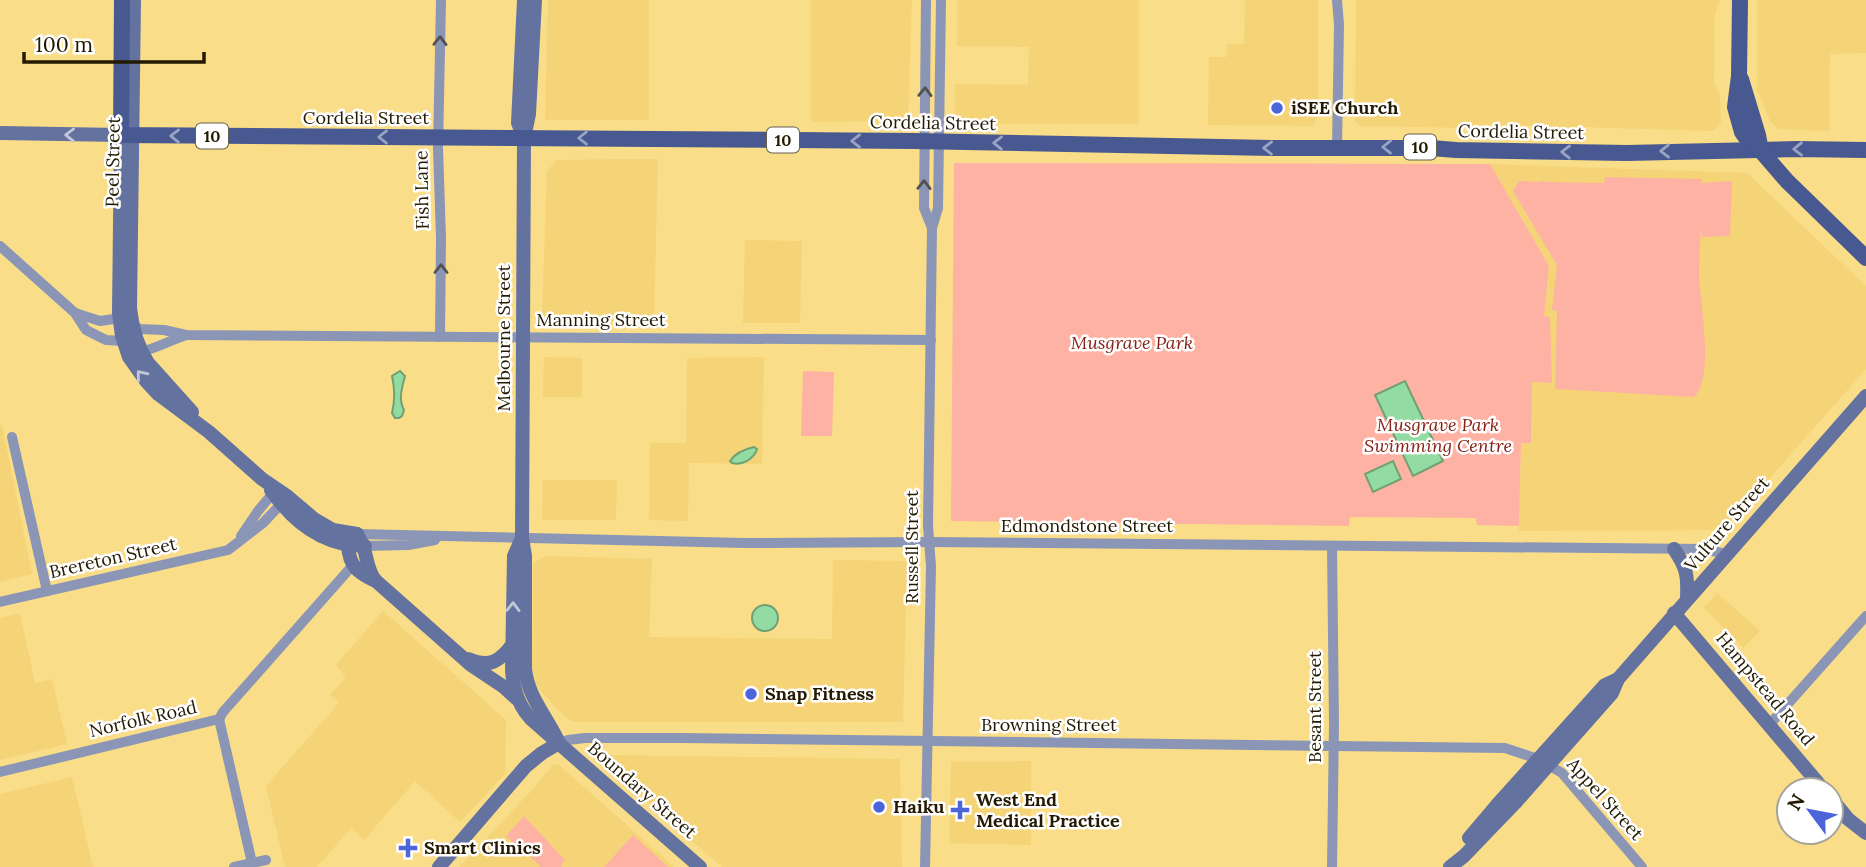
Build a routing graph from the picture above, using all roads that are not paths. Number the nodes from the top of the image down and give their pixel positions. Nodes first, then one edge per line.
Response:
1 (122, 0) edge
2 (134, 0) edge
3 (441, 0) edge
4 (524, 0) edge
5 (535, 0) edge
6 (926, 0) edge
7 (941, 0) edge
8 (1336, 0) edge
9 (1740, 0) edge
10 (0, 134) edge
11 (126, 135) junction
12 (439, 137) junction
13 (524, 138) junction
14 (932, 142) junction
15 (1337, 148) junction
16 (1866, 150) edge
17 (1761, 151) junction
18 (0, 246) edge
19 (1866, 258) edge
20 (75, 313) junction
21 (126, 323) junction
22 (186, 335) junction
23 (440, 337) junction
24 (523, 337) junction
25 (931, 340) junction
26 (123, 341) junction
27 (141, 351) junction
28 (1866, 396) edge
29 (209, 432) junction
30 (12, 438) dead end
31 (262, 479) junction
32 (277, 498) junction
33 (522, 538) junction
34 (356, 542) junction
35 (930, 542) junction
36 (1332, 546) junction
37 (1674, 549) junction
38 (1726, 554) junction
39 (353, 565) junction
40 (376, 581) junction
41 (47, 591) junction
42 (1686, 599) junction
43 (0, 602) edge
44 (1674, 613) junction
45 (1866, 616) edge
46 (513, 644) junction
47 (457, 653) junction
48 (517, 699) junction
49 (219, 719) junction
50 (1770, 724) junction
51 (927, 742) junction
52 (559, 743) junction
53 (1334, 745) junction
54 (1544, 762) junction
55 (0, 772) edge
56 (1813, 776) edge
57 (1845, 815) edge
58 (1866, 833) edge
59 (266, 860) dead end
60 (252, 863) junction
61 (234, 867) edge
62 (439, 867) edge
63 (700, 867) edge
64 (925, 867) edge
65 (1332, 867) edge
66 (1449, 867) edge
67 (1642, 867) edge

1 - 11 main road, Peel Street
2 - 11 main road, Peel Street
12 -> 3 street, Fish Lane
4 - 13 main road, Melbourne Street
5 - 13 main road, Melbourne Street
14 -> 6 street, Russell Street
7 - 14 street, Russell Street
8 - 15 street
9 - 17 main road
11 -> 10 main road, Cordelia Street
12 -> 11 main road, Cordelia Street / 10
11 - 21 main road, Peel Street
12 - 13 main road, Cordelia Street / 10
23 -> 12 street, Fish Lane
14 -> 13 main road, Cordelia Street / 10
13 - 24 main road, Melbourne Street
15 -> 14 main road, Cordelia Street / 10
14 - 25 street, Russell Street
17 -> 15 main road, Cordelia Street / 10
16 -> 17 main road, Cordelia Street / 10
17 - 19 main road
18 - 20 street
20 - 21 street
20 - 26 street
21 - 22 street, Manning Street
21 - 26 main road
21 - 27 main road
22 - 23 street, Manning Street
22 - 27 street, Manning Street
23 - 24 street, Manning Street
24 - 25 street, Manning Street
24 - 33 main road, Melbourne Street
25 - 35 street, Russell Street
26 - 27 main road
29 -> 26 main road
27 - 29 main road
28 - 38 main road, Vulture Street
29 - 31 main road
30 - 41 street
31 - 32 main road
31 - 34 main road
32 - 34 main road
32 - 41 street, Brereton Street
33 - 34 street, Edmondstone Street
33 - 35 street, Edmondstone Street
46 -> 33 main road, Melbourne Street
33 - 52 main road, Melbourne Street
34 - 39 main road
34 - 40 main road
35 - 36 street, Edmondstone Street
35 - 51 street, Russell Street
36 - 37 street, Edmondstone Street
36 - 53 street, Besant Street
37 - 38 street, Edmondstone Street
37 - 42 main road
38 - 42 main road, Vulture Street
39 - 40 main road
39 - 49 street, Norfolk Road
40 - 47 main road
41 - 43 street, Brereton Street
42 - 44 main road, Vulture Street
44 - 50 main road, Hampstead Road
44 - 54 main road, Vulture Street
45 - 50 street
46 - 47 main road
46 - 48 main road, Melbourne Street
47 - 48 main road
48 - 52 main road
49 - 55 street, Norfolk Road
49 - 60 street
50 - 56 main road, Hampstead Road
51 - 52 street, Browning Street
51 - 53 street, Browning Street
51 - 64 street, Russell Street
52 - 62 main road
52 - 63 main road, Boundary Street
53 - 54 street, Browning Street
53 - 65 street, Besant Street
54 - 66 main road, Vulture Street
54 - 67 street, Appel Street
57 - 58 main road
59 - 60 street
60 - 61 street

